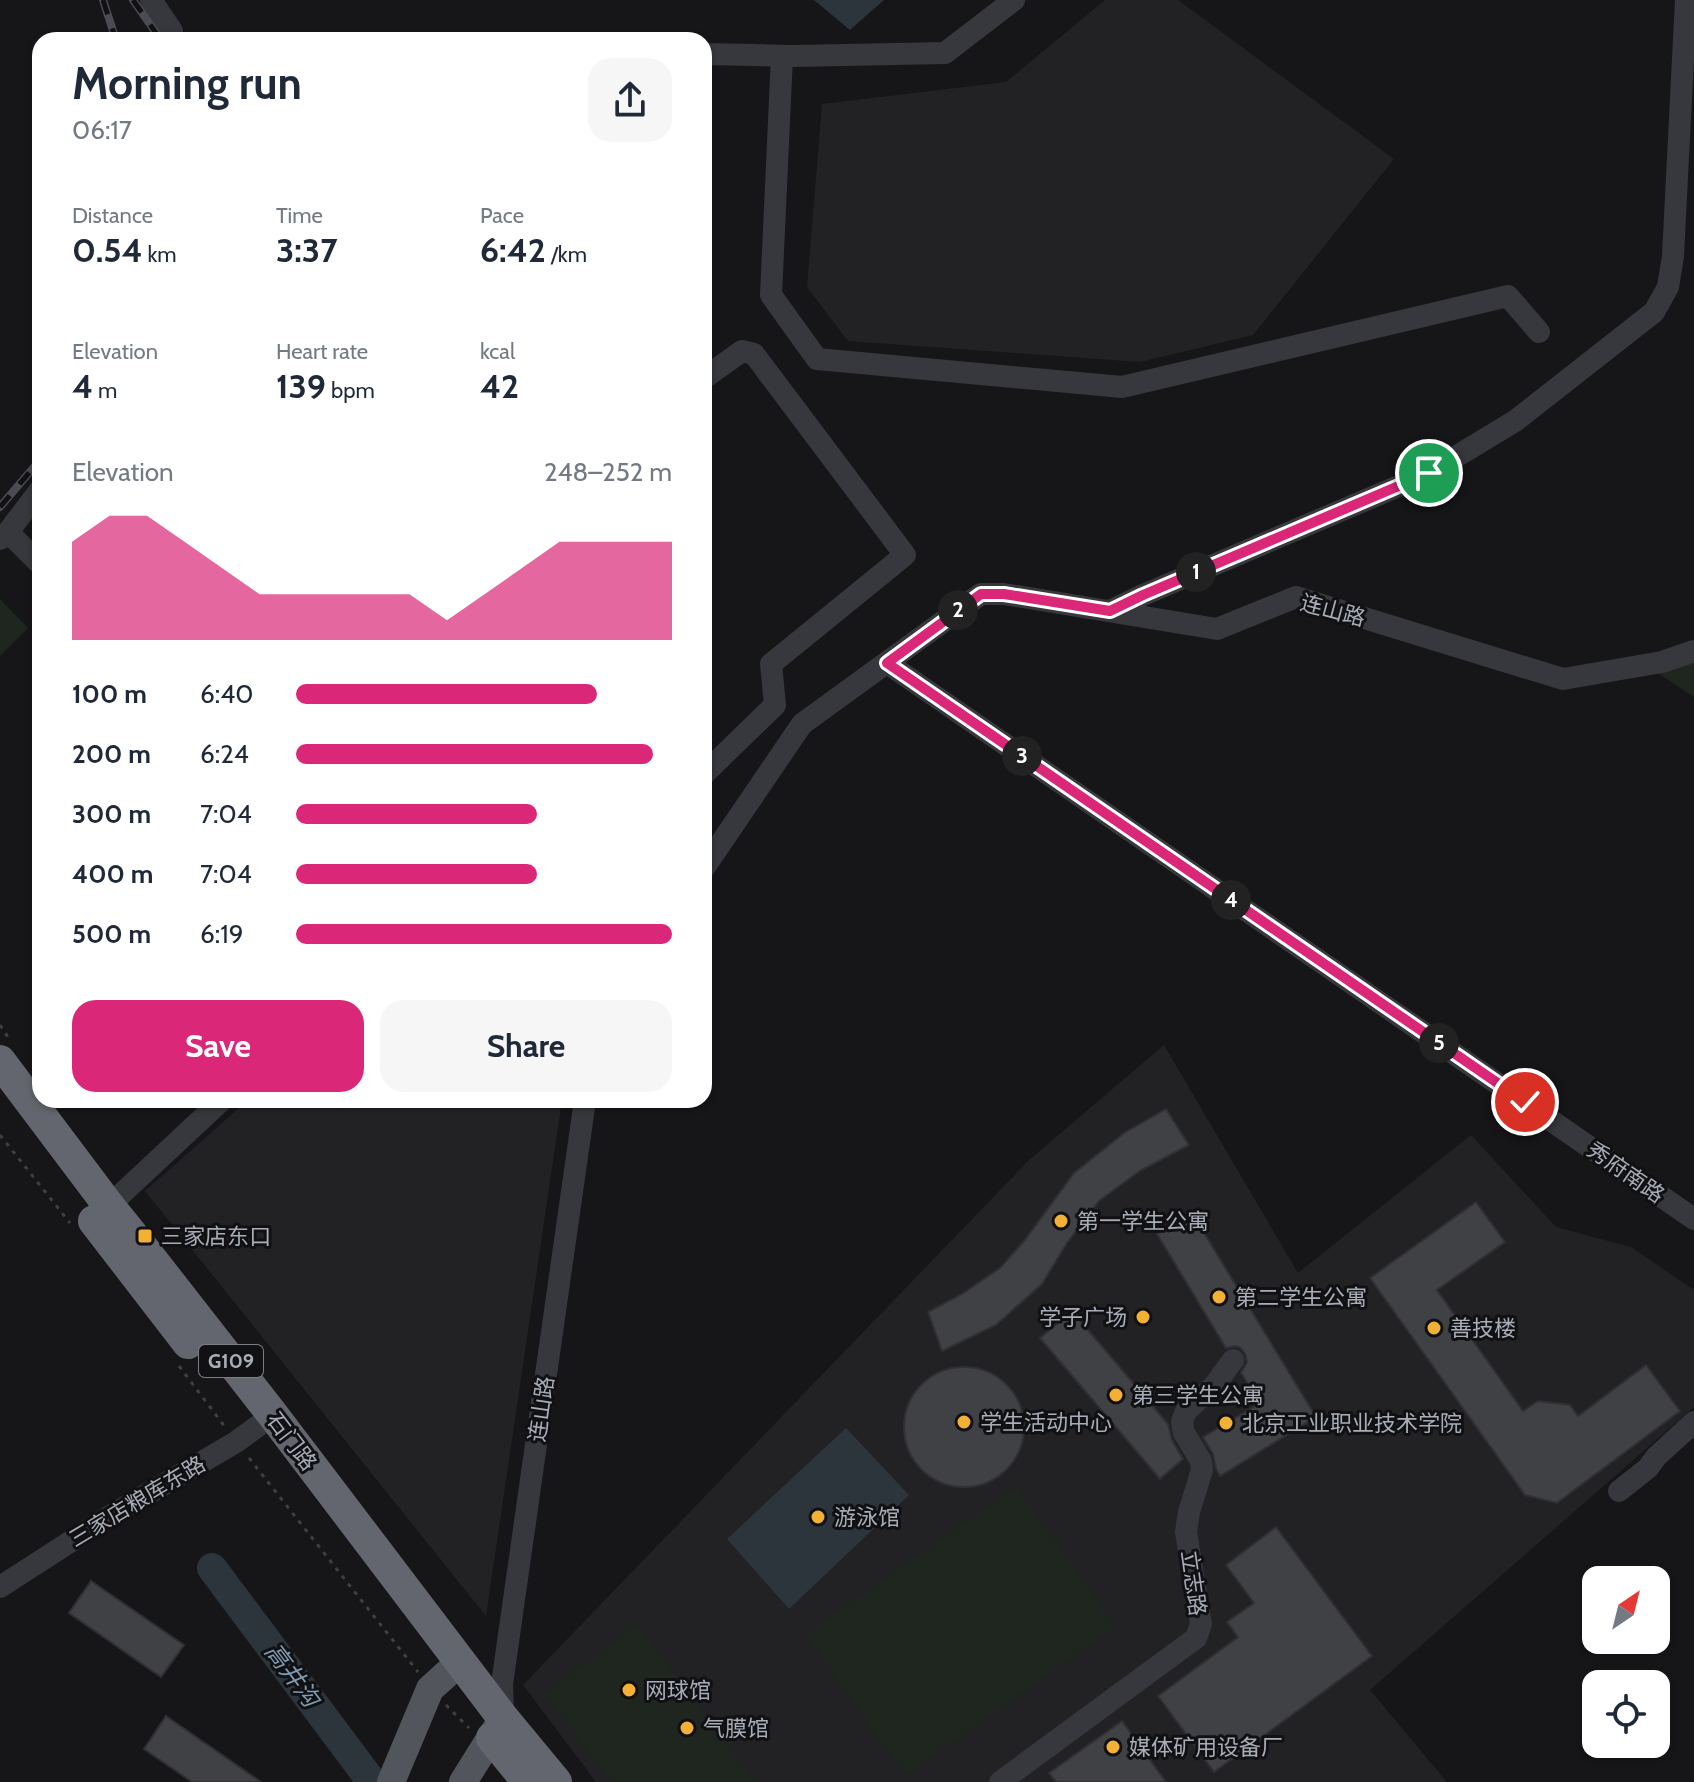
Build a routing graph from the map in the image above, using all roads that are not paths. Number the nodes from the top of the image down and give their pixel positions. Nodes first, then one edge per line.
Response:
1 (151, 0) edge
2 (1014, 0) edge
3 (1686, 0) edge
4 (172, 32) edge
5 (712, 54) edge
6 (782, 56) junction
7 (1539, 332) dead end
8 (712, 372) edge
9 (32, 500) edge
10 (4, 535) edge
11 (32, 558) edge
12 (1110, 611) junction
13 (1694, 651) edge
14 (887, 663) junction
15 (775, 705) junction
16 (797, 732) junction
17 (712, 766) edge
18 (712, 856) edge
19 (0, 1061) edge
20 (0, 1098) edge
21 (213, 1108) edge
22 (584, 1108) edge
23 (92, 1218) junction
24 (1694, 1219) edge
25 (1233, 1360) dead end
26 (1694, 1422) edge
27 (255, 1428) junction
28 (1619, 1491) dead end
29 (0, 1587) edge
30 (445, 1675) junction
31 (494, 1734) junction
32 (395, 1773) edge
33 (463, 1782) edge
34 (528, 1782) edge
35 (556, 1782) edge
36 (1000, 1782) edge

1 - 4 street
2 - 6 street
3 - 12 street
5 - 6 street
6 - 7 street
8 - 15 street
9 - 10 street
10 - 11 street
12 - 13 street, 连山路
12 - 14 street, 连山路
14 - 16 street, 连山路
14 - 24 street, 秀府南路
15 - 16 street
15 - 17 street
16 - 18 street, 连山路
19 - 23 highway, 石门路 / G109
20 - 23 highway, 石门路 / G109
21 - 23 street
22 - 31 street, 连山路
23 - 27 highway, 石门路 / G109
25 - 36 street, 立志路
26 - 28 street
27 - 29 street, 三家店粮库东路
27 - 30 highway, 石门路 / G109
30 - 31 highway, 石门路 / G109
30 - 32 main road
31 - 33 main road
31 - 34 highway, 石门路 / G109
31 - 35 highway, 石门路 / G109

